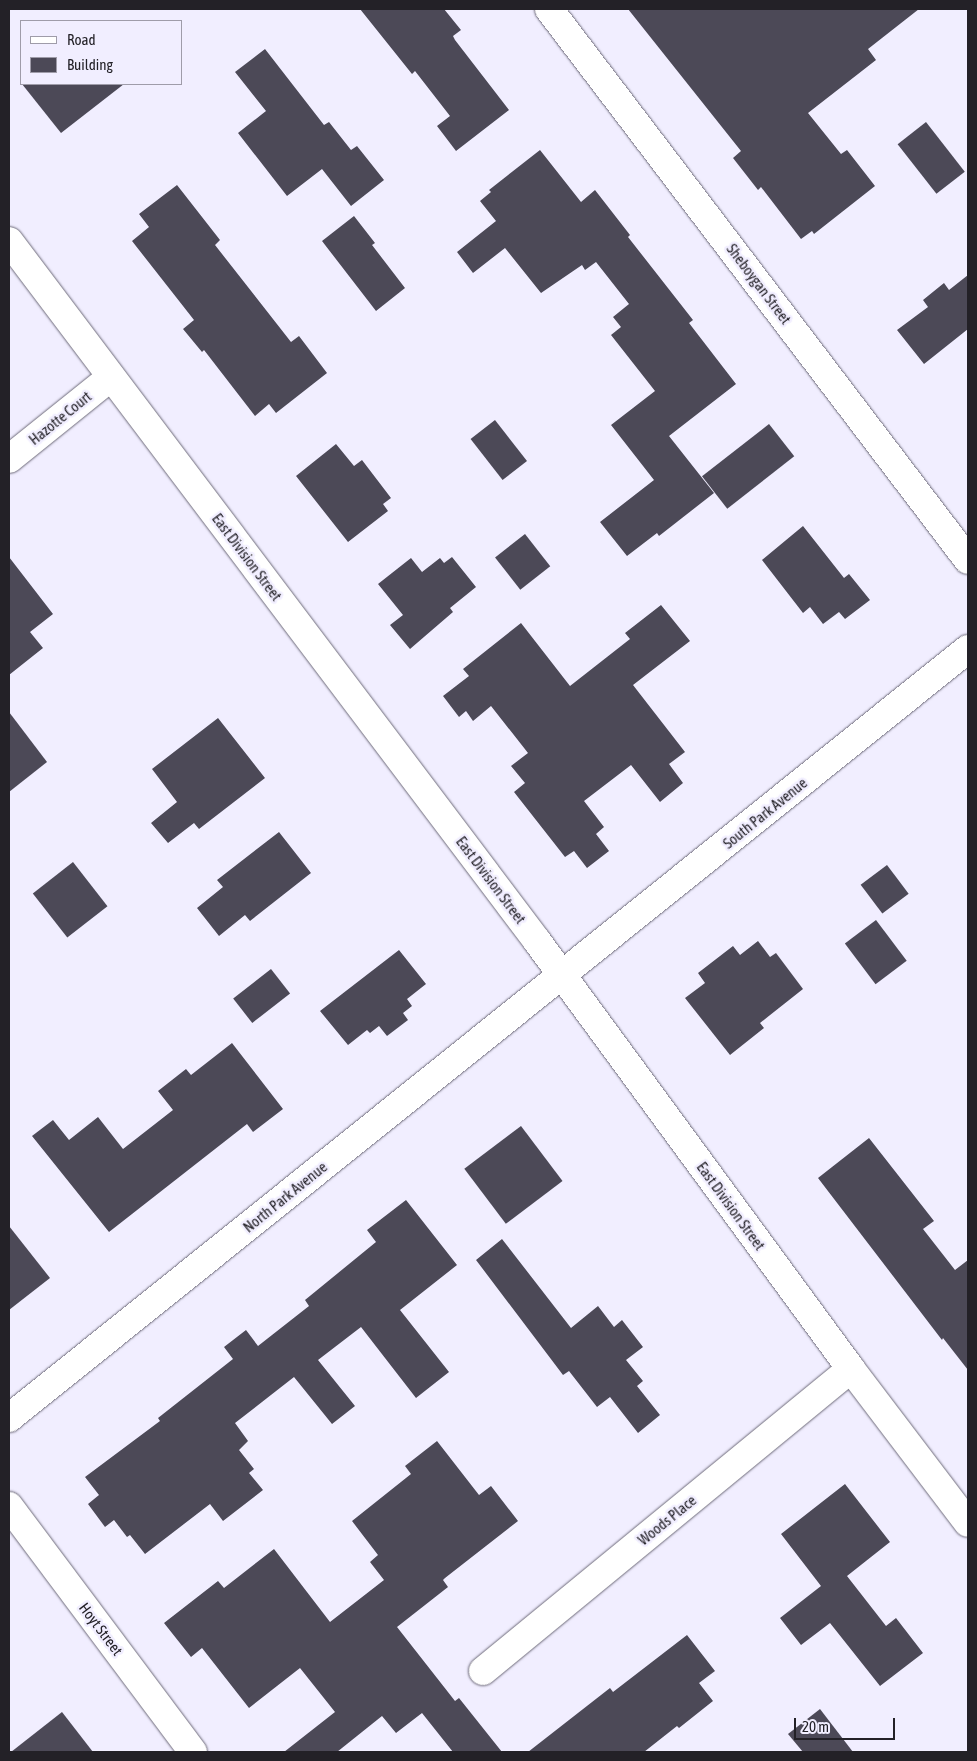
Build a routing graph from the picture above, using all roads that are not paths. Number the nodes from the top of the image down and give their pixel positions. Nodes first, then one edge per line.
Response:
1 (550, 9) edge
2 (9, 241) edge
3 (110, 377) junction
4 (9, 459) edge
5 (968, 560) edge
6 (968, 649) edge
7 (562, 976) junction
8 (851, 1369) junction
9 (9, 1418) edge
10 (9, 1506) edge
11 (968, 1523) edge
12 (483, 1671) dead end
13 (193, 1752) edge

1 - 5 street, Sheboygan Street
2 - 3 street, East Division Street
3 - 4 street, Hazotte Court
3 - 7 street, East Division Street
6 - 7 street, South Park Avenue
7 - 8 street, East Division Street
7 - 9 street, North Park Avenue
8 - 11 street, East Division Street
8 - 12 street, Woods Place
10 - 13 street, Hoyt Street

